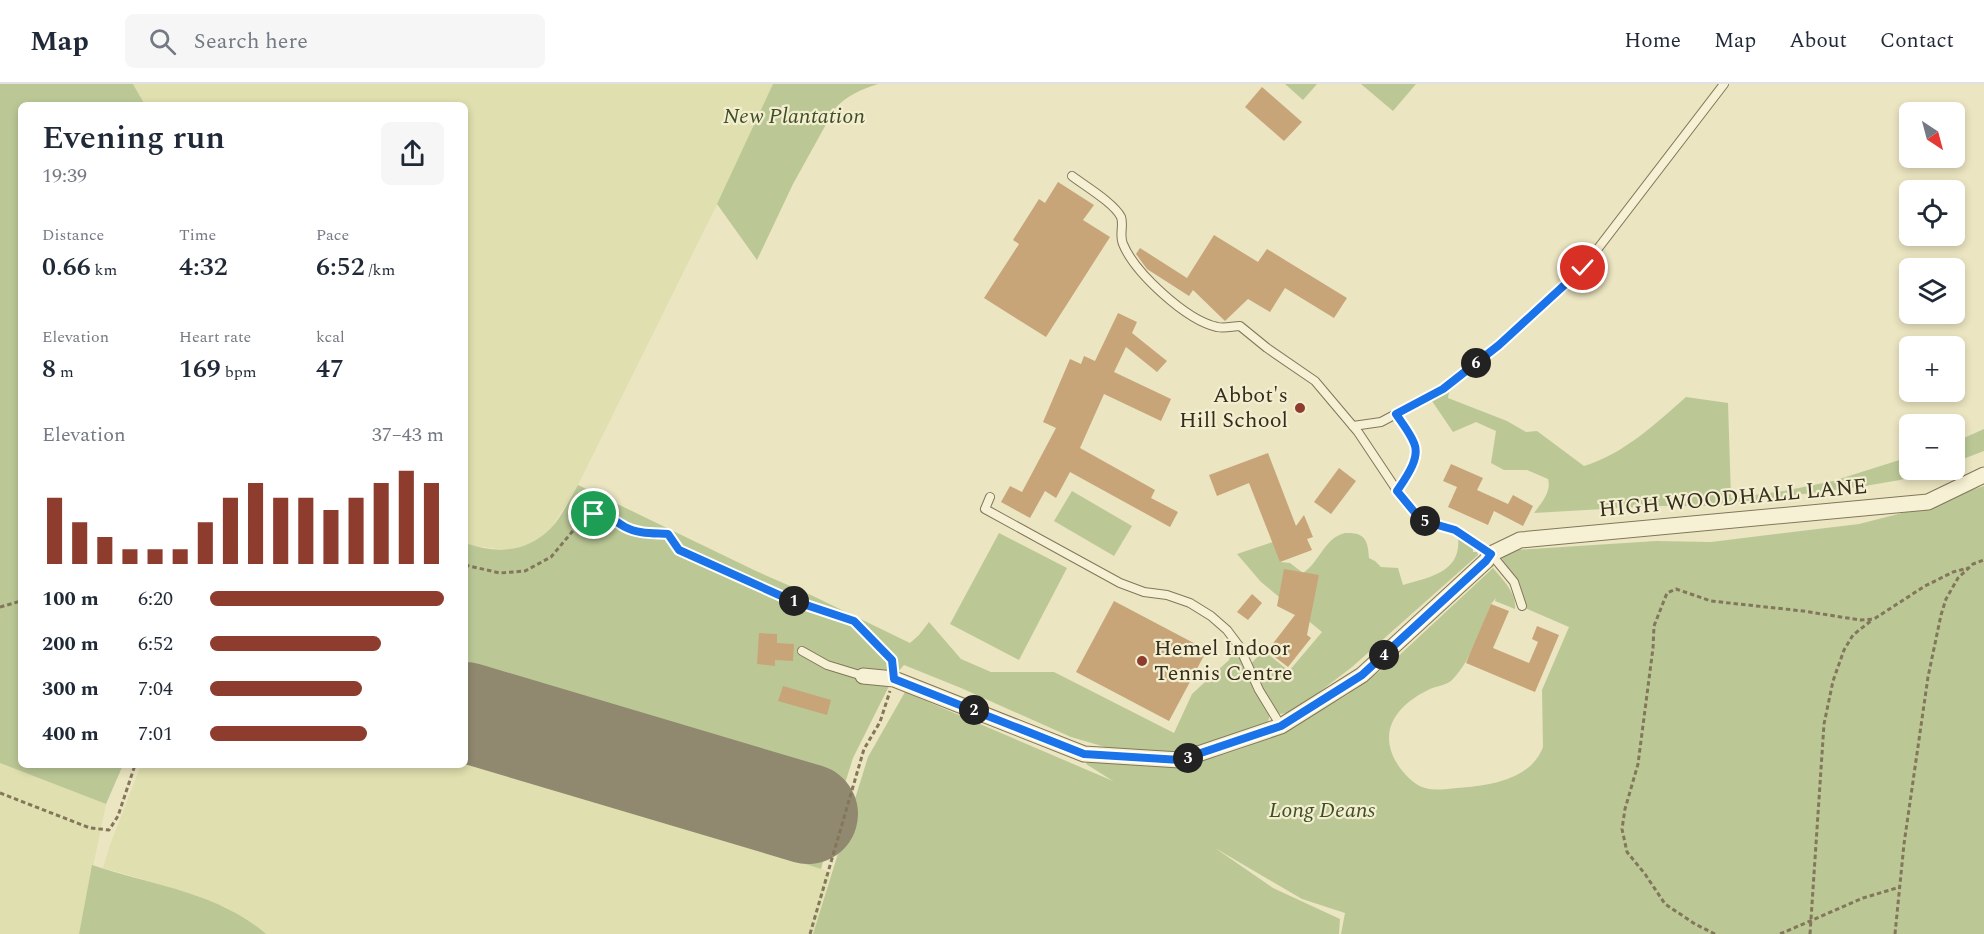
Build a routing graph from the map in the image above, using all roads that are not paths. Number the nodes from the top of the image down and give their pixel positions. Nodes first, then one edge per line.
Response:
1 (1724, 84) edge
2 (1072, 176) dead end
3 (1396, 414) junction
4 (1353, 426) junction
5 (1984, 475) edge
6 (1397, 491) junction
7 (990, 497) dead end
8 (1489, 557) junction
9 (1522, 606) dead end
10 (802, 651) dead end
11 (863, 676) joint
12 (1281, 726) junction

1 - 3 lane
2 - 4 lane
3 - 4 lane
3 - 6 lane
4 - 6 lane
5 - 8 street, HIGH WOODHALL LANE
6 - 8 lane
7 - 12 lane
8 - 9 lane
8 - 12 street, HIGH WOODHALL LANE
10 - 11 lane
11 - 12 street, HIGH WOODHALL LANE

